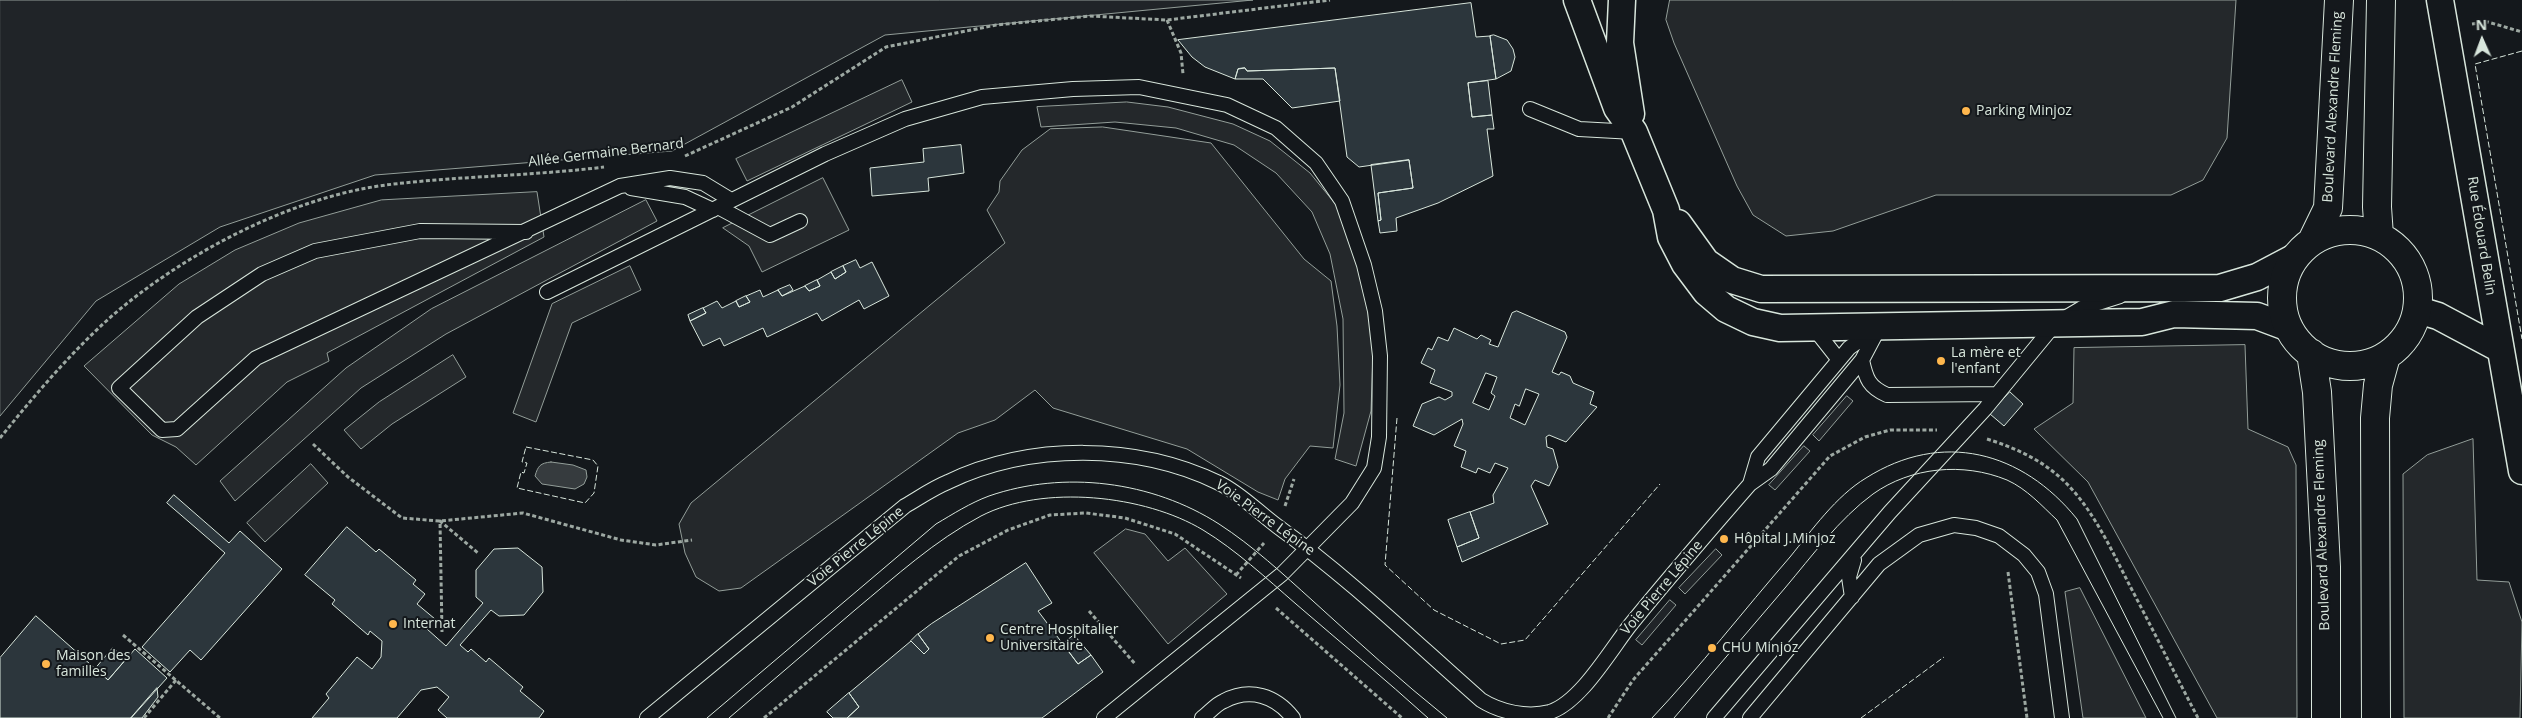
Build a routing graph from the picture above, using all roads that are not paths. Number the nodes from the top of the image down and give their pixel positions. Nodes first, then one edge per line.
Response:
1 (1577, 0) edge
2 (1622, 0) edge
3 (2339, 0) edge
4 (2381, 0) edge
5 (2440, 0) edge
6 (1530, 108) dead end
7 (1634, 132) junction
8 (620, 186) junction
9 (731, 200) junction
10 (715, 208) junction
11 (1666, 210) junction
12 (800, 221) dead end
13 (526, 232) junction
14 (2379, 236) junction
15 (2303, 249) junction
16 (1913, 289) junction
17 (2140, 290) junction
18 (547, 292) dead end
19 (2418, 310) junction
20 (2055, 324) junction
21 (1880, 326) junction
22 (1813, 327) junction
23 (2289, 328) junction
24 (2500, 348) junction
25 (2311, 353) junction
26 (2386, 356) junction
27 (1839, 360) junction
28 (1862, 360) junction
29 (1998, 394) junction
30 (2522, 471) edge
31 (1750, 484) junction
32 (1309, 548) junction
33 (1856, 554) junction
34 (1852, 597) junction
35 (1550, 715) edge
36 (647, 718) edge
37 (1104, 718) edge
38 (1202, 718) edge
39 (1293, 718) edge
40 (1714, 718) edge
41 (1750, 718) edge
42 (2062, 718) edge
43 (2326, 718) edge
44 (2376, 718) edge

1 - 7 street
2 - 7 street
3 - 15 street, Boulevard Alexandre Fleming
4 - 14 street
5 - 24 street, Rue Édouard Belin
6 - 7 lane
7 - 11 street
8 - 9 lane
8 - 10 lane
8 - 13 lane
9 - 10 lane
9 - 32 lane
10 - 12 lane
10 - 18 lane
11 - 16 street
11 - 22 street
13 - 13 lane
14 - 15 street
14 - 19 street
15 - 17 street
15 - 23 street
16 - 17 street
16 - 21 street
17 - 20 lane
19 - 24 street
19 - 26 street
20 - 21 street
20 - 23 street
20 - 29 lane
21 - 22 street
21 - 27 lane, Voie Pierre Lépine
21 - 28 lane, Voie Pierre Lépine
22 - 27 lane
23 - 25 street
24 - 30 street, Rue Édouard Belin
25 - 26 street
25 - 43 street, Boulevard Alexandre Fleming
26 - 44 street
27 - 31 lane, Voie Pierre Lépine
28 - 29 lane
28 - 31 lane, Voie Pierre Lépine
29 - 33 lane
31 - 35 lane, Voie Pierre Lépine
32 - 35 lane, Voie Pierre Lépine
32 - 36 lane, Voie Pierre Lépine
32 - 37 lane
33 - 34 lane
33 - 40 lane
34 - 41 lane
34 - 42 lane
38 - 39 lane

